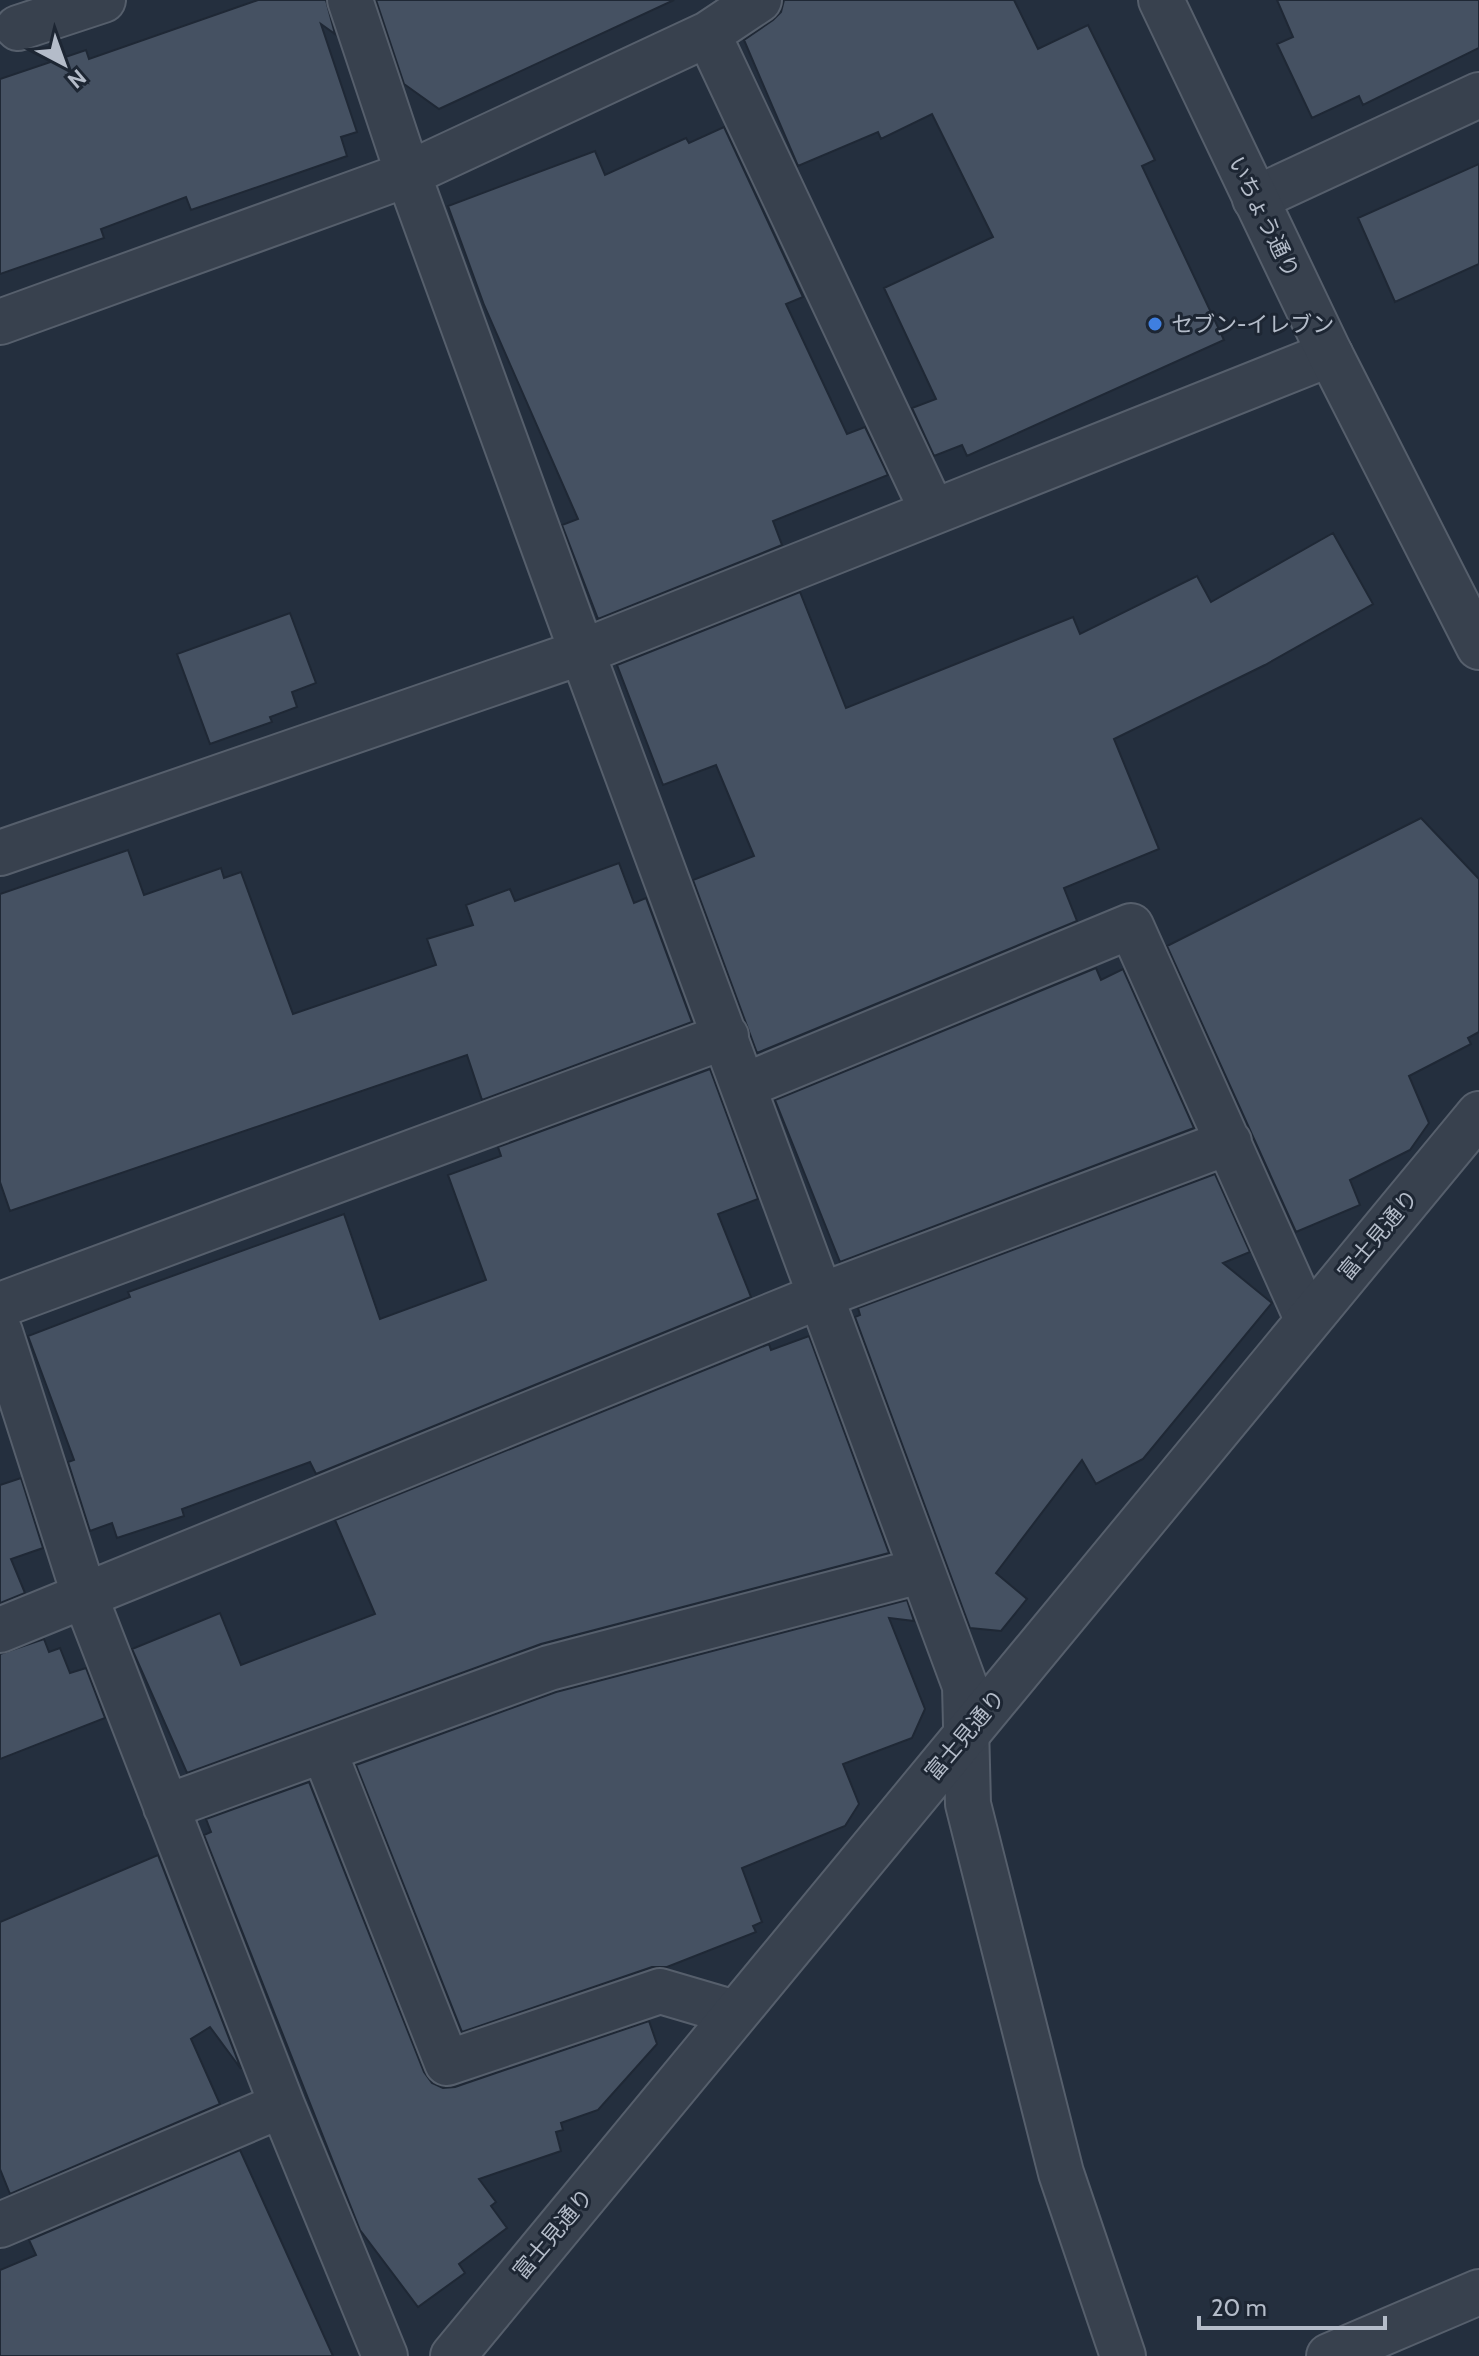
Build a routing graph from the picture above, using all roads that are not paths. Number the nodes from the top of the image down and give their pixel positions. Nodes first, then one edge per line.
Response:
1 (103, 0) edge
2 (350, 0) edge
3 (759, 0) edge
4 (1161, 0) edge
5 (18, 28) dead end
6 (708, 34) junction
7 (1479, 95) edge
8 (408, 174) junction
9 (1255, 199) junction
10 (0, 322) edge
11 (1330, 354) junction
12 (932, 510) junction
13 (1479, 647) edge
14 (582, 652) junction
15 (0, 853) edge
16 (726, 1036) junction
17 (744, 1086) junction
18 (1479, 1114) edge
19 (1229, 1142) junction
20 (820, 1296) junction
21 (0, 1305) edge
22 (1307, 1319) junction
23 (0, 1332) edge
24 (920, 1571) junction
25 (84, 1594) junction
26 (0, 1630) edge
27 (966, 1734) junction
28 (324, 1751) junction
29 (166, 1807) junction
30 (735, 2013) junction
31 (282, 2105) junction
32 (0, 2225) edge
33 (1479, 2292) edge
34 (385, 2356) edge
35 (453, 2356) edge
36 (1123, 2356) edge
37 (1329, 2356) edge

1 - 5 street
2 - 8 street
3 - 6 street
4 - 9 street, いちょう通り
6 - 8 street
6 - 12 street
7 - 9 street
8 - 10 street
8 - 14 street
9 - 11 street, いちょう通り
11 - 12 street
11 - 13 street, いちょう通り
12 - 14 street
14 - 15 street
14 - 16 street
16 - 17 street
16 - 21 street
17 - 19 street
17 - 20 street
18 - 22 street, 富士見通り
19 - 20 street
19 - 22 street
20 - 24 street
20 - 25 street
22 - 27 street, 富士見通り
23 - 25 street
24 - 27 street
24 - 28 street
25 - 26 street
25 - 29 street
27 - 30 street, 富士見通り
27 - 36 street
28 - 29 street
28 - 30 street
29 - 31 street
30 - 35 street, 富士見通り
31 - 32 street
31 - 34 street
33 - 37 street

